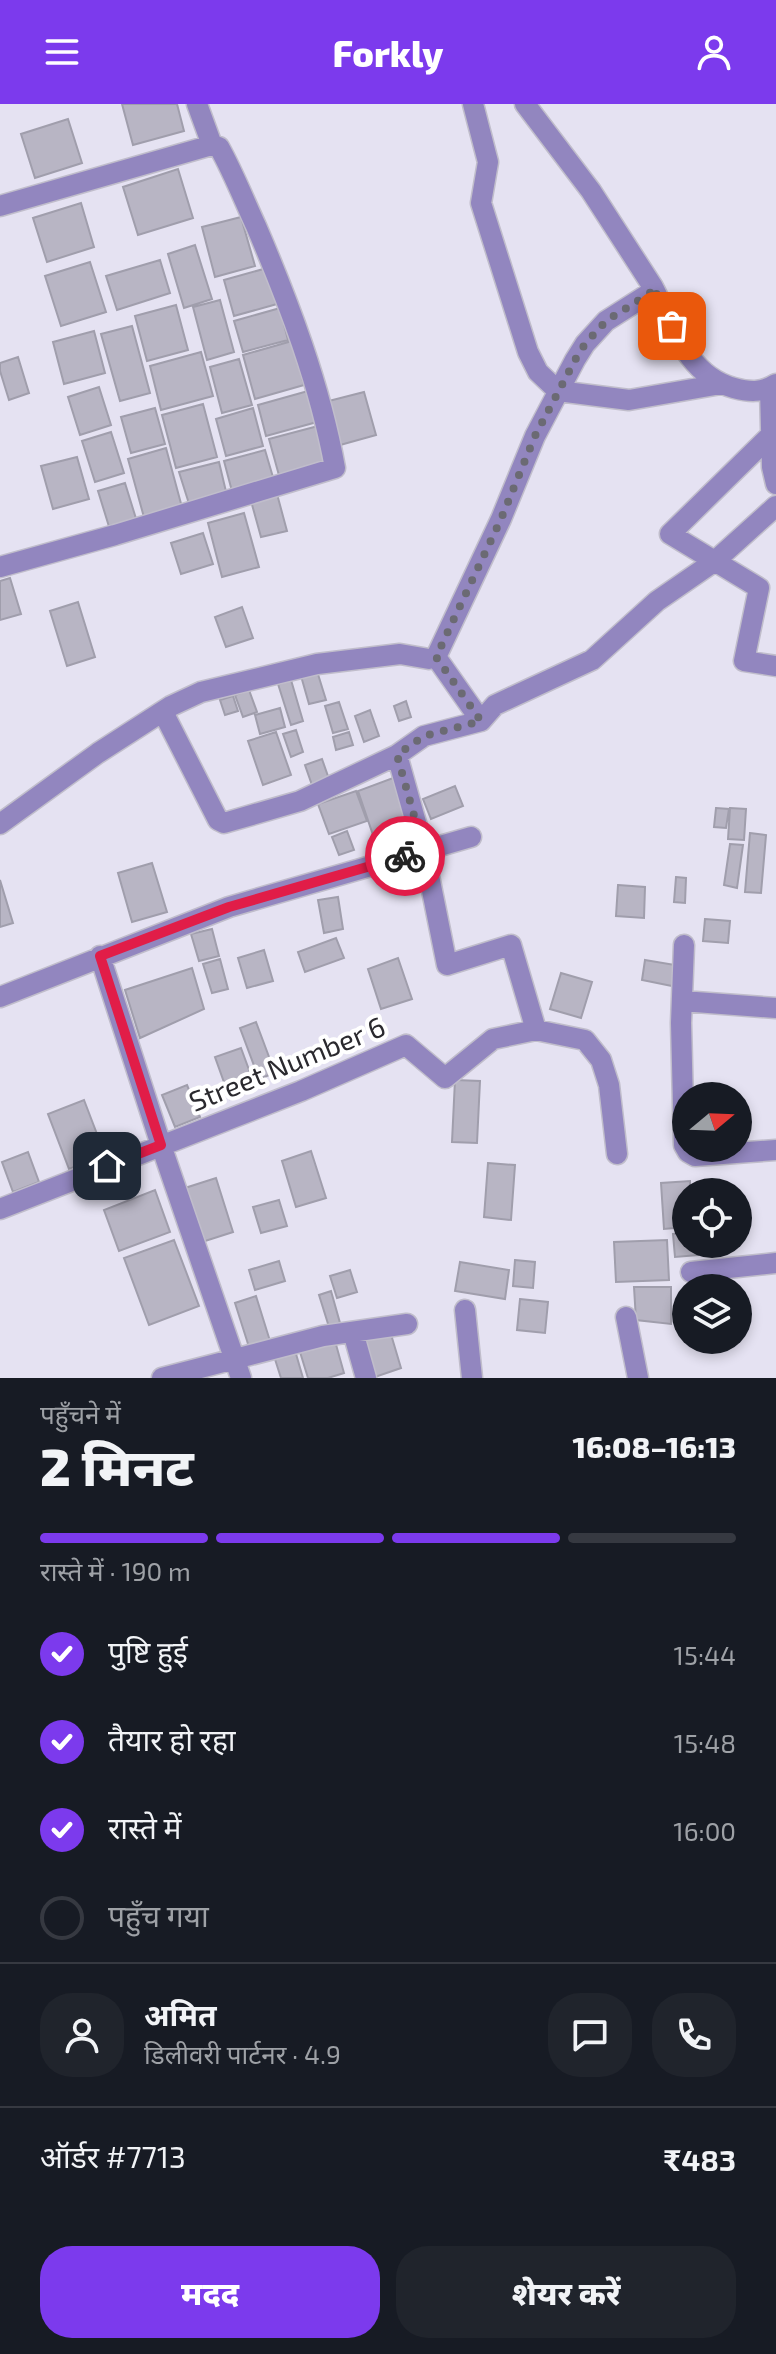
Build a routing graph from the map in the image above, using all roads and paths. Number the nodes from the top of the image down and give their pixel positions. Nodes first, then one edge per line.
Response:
1 (197, 104) edge
2 (473, 104) edge
3 (525, 104) edge
4 (212, 145) junction
5 (0, 206) edge
6 (653, 287) junction
7 (721, 384) junction
8 (773, 386) edge
9 (558, 391) junction
10 (771, 435) junction
11 (776, 484) edge
12 (776, 506) edge
13 (715, 561) junction
14 (0, 567) edge
15 (436, 657) junction
16 (776, 666) edge
17 (163, 712) junction
18 (481, 721) junction
19 (397, 755) junction
20 (0, 824) edge
21 (471, 837) dead end
22 (424, 851) junction
23 (684, 945) dead end
24 (100, 956) junction
25 (0, 997) edge
26 (682, 1001) junction
27 (776, 1008) edge
28 (536, 1030) junction
29 (161, 1145) junction
30 (776, 1150) edge
31 (617, 1154) dead end
32 (0, 1209) edge
33 (776, 1263) edge
34 (691, 1272) dead end
35 (465, 1310) dead end
36 (626, 1317) dead end
37 (407, 1324) dead end
38 (353, 1332) junction
39 (234, 1358) junction
40 (162, 1378) edge
41 (241, 1378) edge
42 (366, 1378) edge
43 (472, 1378) edge
44 (638, 1378) edge

1 - 4 street
2 - 9 street
3 - 6 street
4 - 5 street
4 - 14 street
6 - 7 street
6 - 9 street
7 - 8 street
7 - 9 street
8 - 10 street
9 - 15 street
10 - 11 street
10 - 13 street
12 - 13 street
13 - 16 street
13 - 18 street
15 - 17 street
15 - 18 street
17 - 19 street
17 - 20 street
18 - 19 street
19 - 22 street
21 - 22 street
22 - 24 street
22 - 28 street
23 - 26 street
24 - 25 street
24 - 29 street
26 - 27 street
26 - 30 street
28 - 29 street, Street Number 6
28 - 31 street
29 - 32 street, Street Number 6
29 - 39 street
33 - 34 street
35 - 43 street
36 - 44 street
37 - 38 street
38 - 39 street
38 - 42 street
39 - 40 street
39 - 41 street

